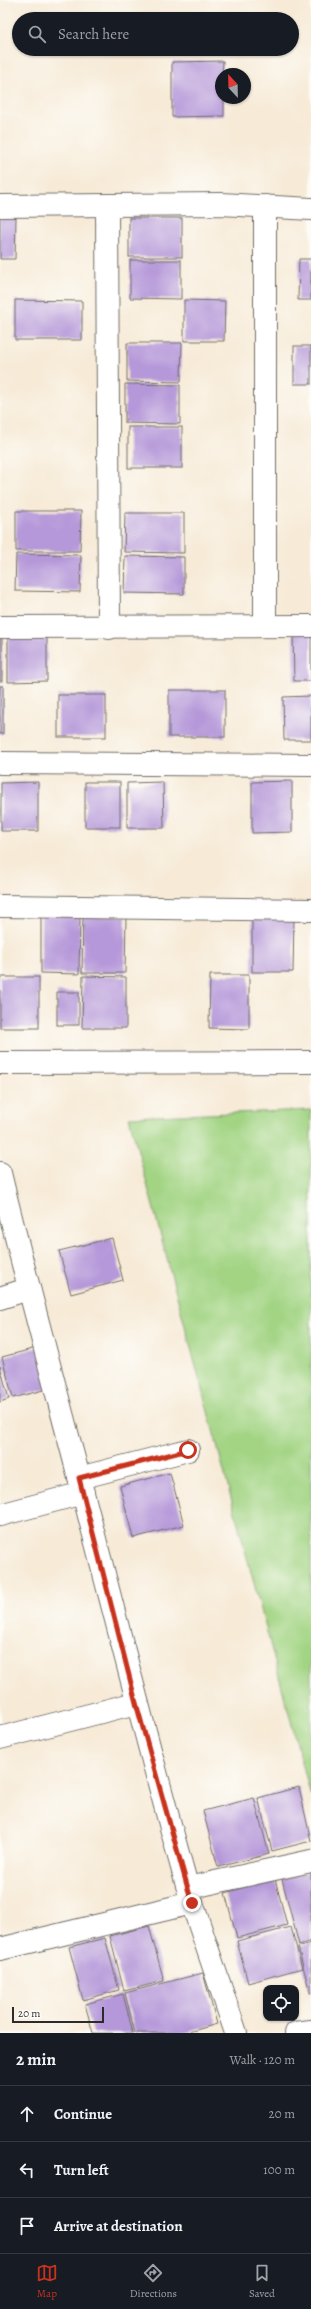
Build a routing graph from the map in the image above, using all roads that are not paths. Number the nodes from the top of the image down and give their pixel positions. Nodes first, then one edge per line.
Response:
1 (0, 206) edge
2 (107, 206) junction
3 (265, 206) junction
4 (311, 209) edge
5 (265, 626) junction
6 (311, 626) edge
7 (0, 627) edge
8 (109, 628) junction
9 (0, 763) edge
10 (311, 765) edge
11 (0, 906) edge
12 (311, 910) edge
13 (311, 1062) edge
14 (0, 1063) edge
15 (0, 1173) edge
16 (28, 1289) junction
17 (0, 1298) edge
18 (188, 1450) dead end
19 (81, 1485) junction
20 (0, 1515) edge
21 (136, 1703) junction
22 (0, 1738) edge
23 (311, 1861) edge
24 (190, 1896) junction
25 (0, 1949) edge
26 (311, 2031) edge
27 (236, 2033) edge
28 (296, 2033) edge

1 - 2 street
2 - 3 street
2 - 8 street
3 - 4 street
3 - 5 street
5 - 6 street
5 - 8 street
7 - 8 street
9 - 10 street
11 - 12 street
13 - 14 street
15 - 16 street
16 - 17 street
16 - 19 street
18 - 19 street
19 - 20 street
19 - 21 street
21 - 22 street
21 - 24 street
23 - 24 street
24 - 25 street
24 - 27 street
26 - 28 street

